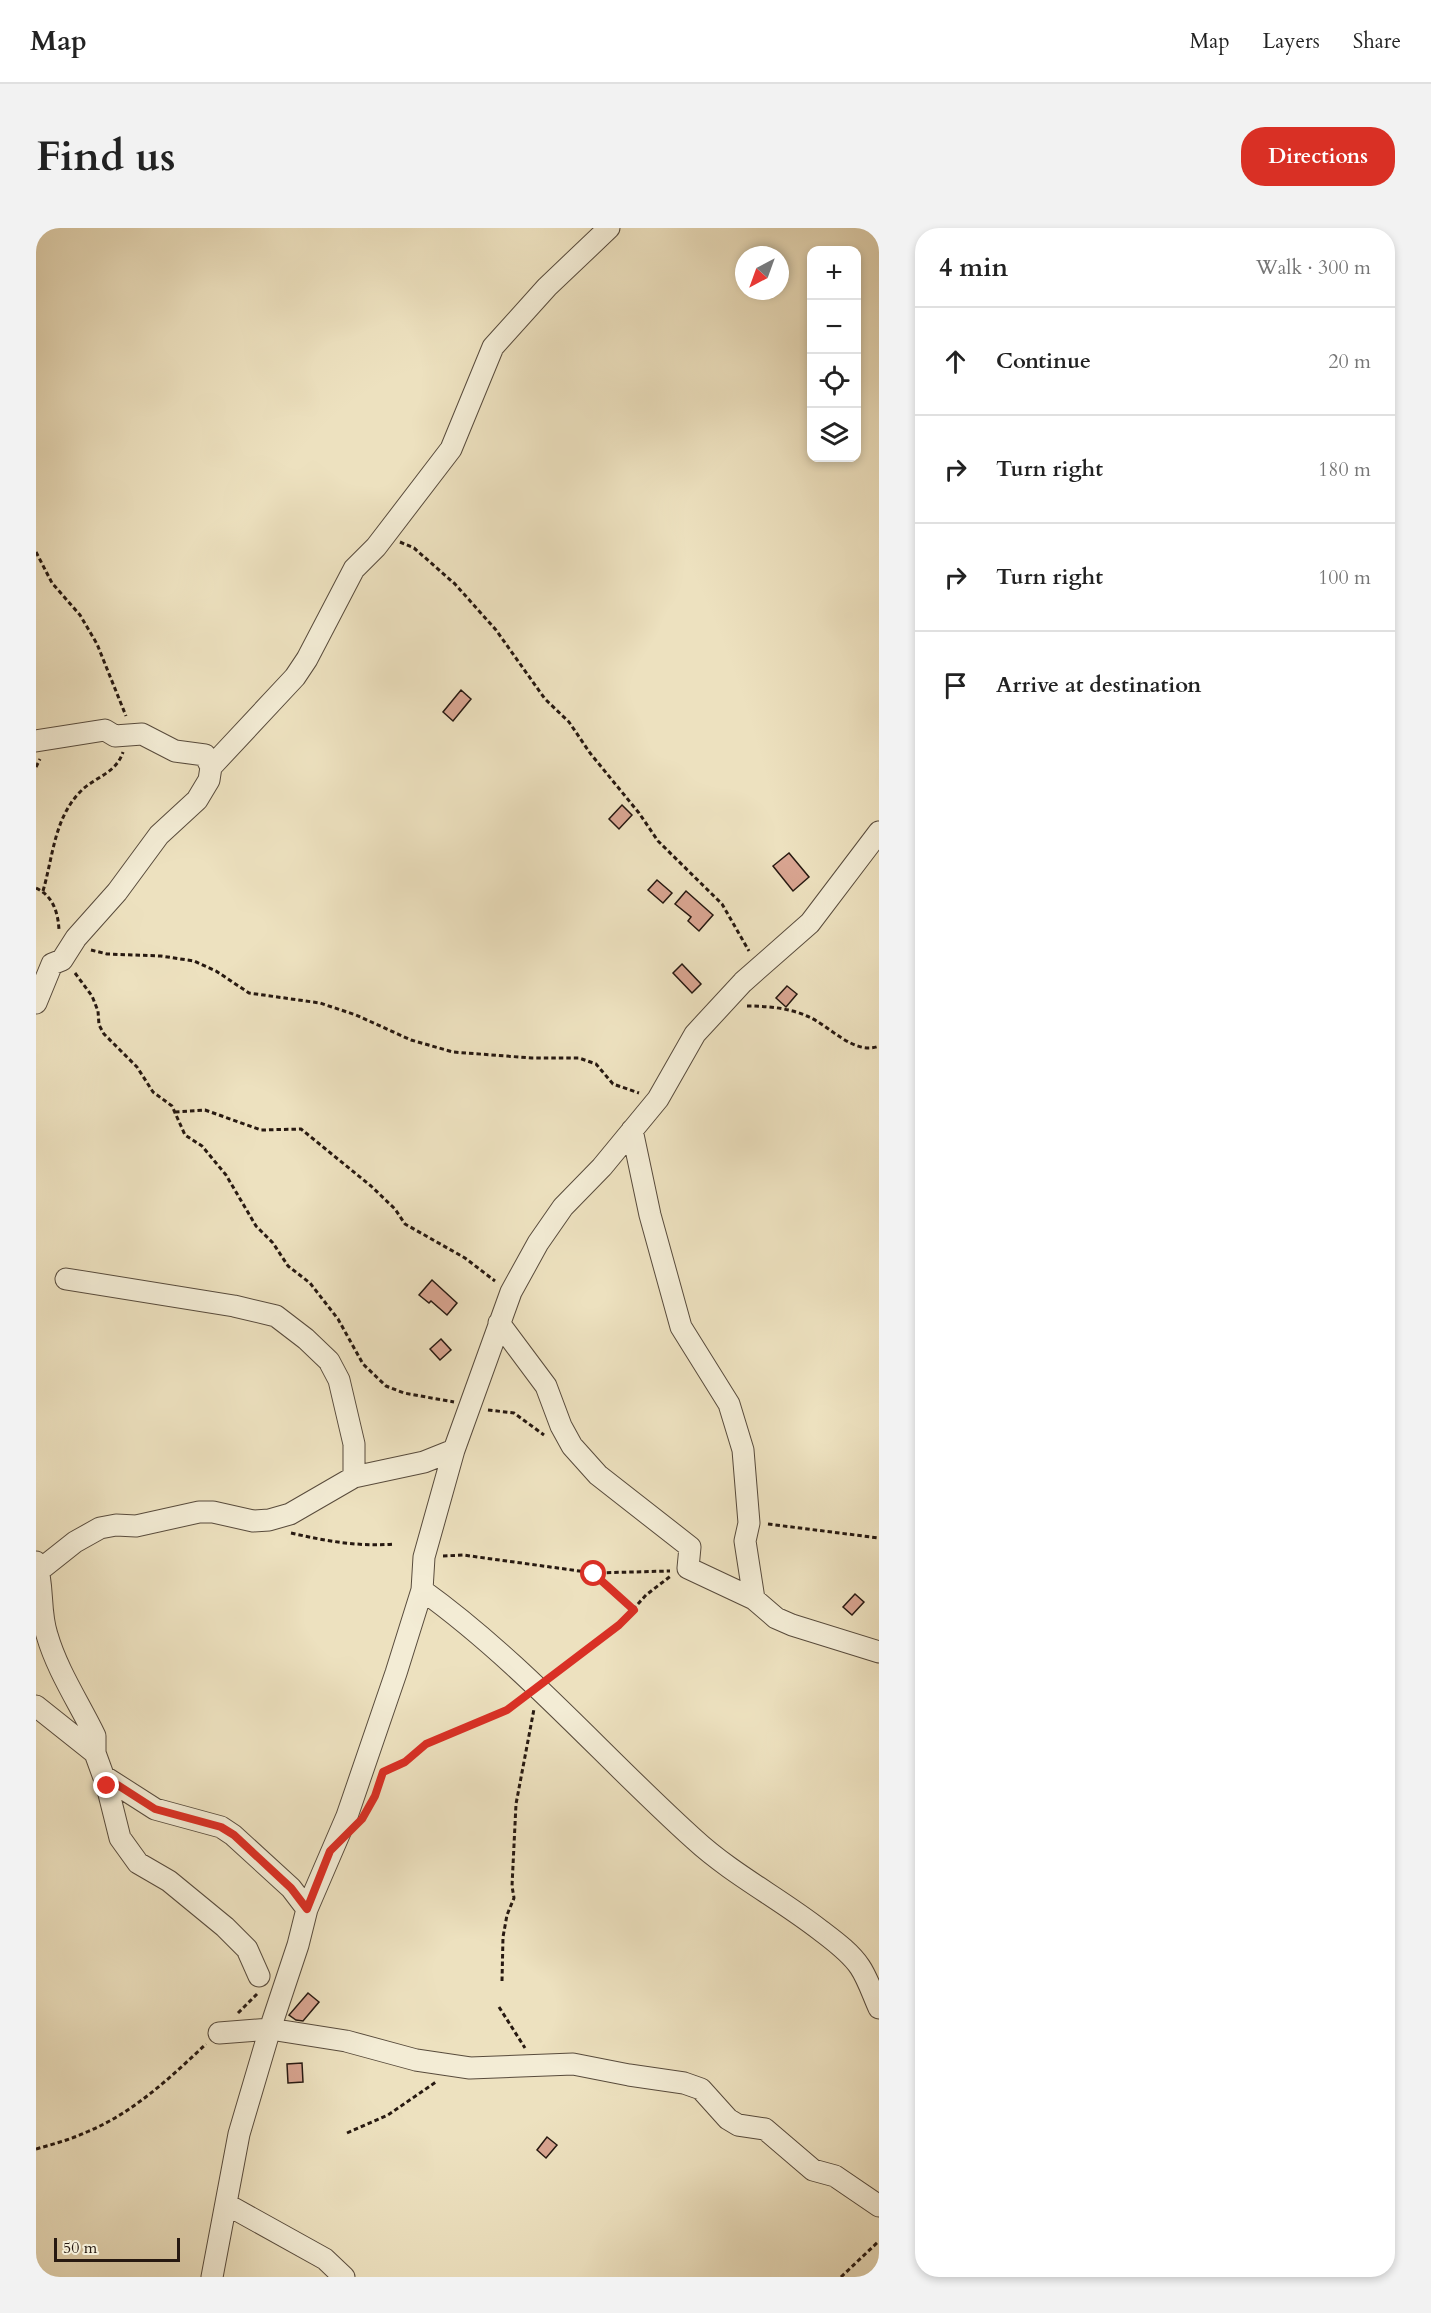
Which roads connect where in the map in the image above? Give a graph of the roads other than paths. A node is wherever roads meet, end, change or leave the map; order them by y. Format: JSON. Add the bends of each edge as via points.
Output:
{"nodes":[{"id":1,"x":609,"y":228,"type":"edge"},
{"id":2,"x":36,"y":741,"type":"edge"},
{"id":3,"x":211,"y":767,"type":"junction"},
{"id":4,"x":879,"y":832,"type":"edge"},
{"id":5,"x":36,"y":1003,"type":"edge"},
{"id":6,"x":632,"y":1130,"type":"junction"},
{"id":7,"x":66,"y":1279,"type":"dead end"},
{"id":8,"x":499,"y":1323,"type":"junction"},
{"id":9,"x":454,"y":1450,"type":"junction"},
{"id":10,"x":354,"y":1477,"type":"junction"},
{"id":11,"x":37,"y":1569,"type":"edge"},
{"id":12,"x":422,"y":1590,"type":"junction"},
{"id":13,"x":754,"y":1599,"type":"junction"},
{"id":14,"x":879,"y":1652,"type":"edge"},
{"id":15,"x":36,"y":1706,"type":"edge"},
{"id":16,"x":95,"y":1754,"type":"junction"},
{"id":17,"x":105,"y":1777,"type":"junction"},
{"id":18,"x":307,"y":1909,"type":"junction"},
{"id":19,"x":261,"y":1981,"type":"road end"},
{"id":20,"x":879,"y":2008,"type":"edge"},
{"id":21,"x":270,"y":2029,"type":"junction"},
{"id":22,"x":219,"y":2033,"type":"road end"},
{"id":23,"x":226,"y":2204,"type":"junction"},
{"id":24,"x":879,"y":2206,"type":"edge"},
{"id":25,"x":212,"y":2277,"type":"edge"},
{"id":26,"x":344,"y":2277,"type":"edge"}],
"edges":[{"from":1,"to":3,"type":"street","via":[[547,287],[494,347],[451,449],[376,547],[354,569],[295,677]]},
{"from":2,"to":3,"type":"street","via":[[105,730],[115,736],[142,734],[176,751],[205,755]]},
{"from":3,"to":5,"type":"street","via":[[209,780],[197,800],[159,835],[117,892],[76,938],[65,960],[52,964]]},
{"from":4,"to":6,"type":"street","via":[[810,923],[759,968],[695,1034],[658,1099]]},
{"from":6,"to":8,"type":"street","via":[[563,1207],[538,1243]]},
{"from":6,"to":13,"type":"street","via":[[652,1226],[681,1327],[729,1404],[743,1450],[749,1523],[745,1541]]},
{"from":7,"to":10,"type":"street","via":[[276,1316],[329,1361],[339,1380],[354,1444]]},
{"from":8,"to":9,"type":"street"},
{"from":8,"to":13,"type":"street","via":[[546,1386],[572,1446],[598,1474],[690,1547],[688,1568]]},
{"from":9,"to":10,"type":"street","via":[[414,1465]]},
{"from":9,"to":12,"type":"street","via":[[424,1557]]},
{"from":10,"to":11,"type":"street","via":[[290,1514],[269,1520],[199,1512],[136,1526],[100,1528]]},
{"from":11,"to":16,"type":"street","via":[[47,1637],[95,1736]]},
{"from":12,"to":18,"type":"street","via":[[347,1816]]},
{"from":12,"to":20,"type":"street","via":[[457,1616],[537,1689],[695,1840],[741,1877],[775,1896],[836,1942],[860,1966]]},
{"from":13,"to":14,"type":"street","via":[[776,1618],[792,1625]]},
{"from":15,"to":16,"type":"street"},
{"from":16,"to":17,"type":"street"},
{"from":17,"to":18,"type":"street","via":[[155,1809],[221,1827],[234,1835],[291,1888]]},
{"from":17,"to":19,"type":"street","via":[[120,1838],[138,1863],[169,1881],[225,1927],[247,1949]]},
{"from":18,"to":21,"type":"street"},
{"from":21,"to":22,"type":"street"},
{"from":21,"to":23,"type":"street","via":[[239,2134]]},
{"from":21,"to":24,"type":"street","via":[[471,2068],[573,2064],[693,2085],[728,2119],[738,2125],[765,2129],[813,2170],[835,2176]]},
{"from":23,"to":25,"type":"street"},
{"from":23,"to":26,"type":"street","via":[[325,2259]]}]}
